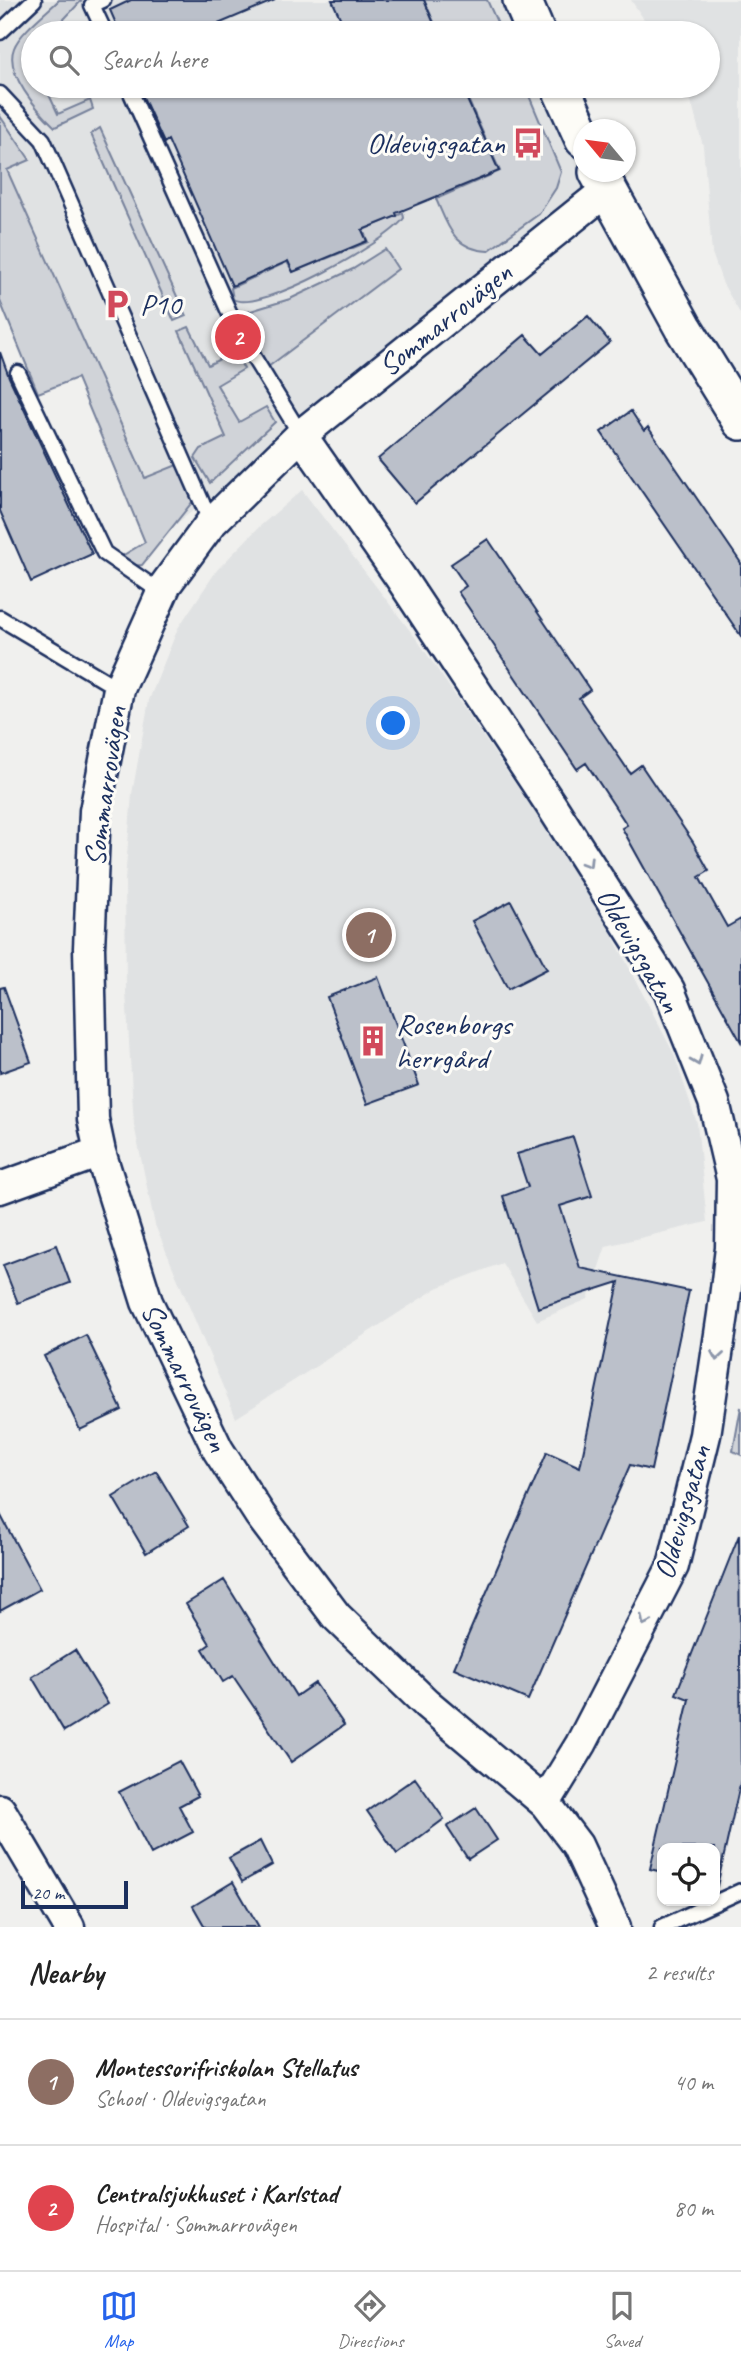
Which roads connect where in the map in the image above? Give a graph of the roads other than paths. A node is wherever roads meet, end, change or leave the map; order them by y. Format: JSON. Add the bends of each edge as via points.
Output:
{"nodes":[{"id":1,"x":34,"y":0,"type":"edge"},
{"id":2,"x":103,"y":0,"type":"edge"},
{"id":3,"x":522,"y":0,"type":"edge"},
{"id":4,"x":99,"y":21,"type":"edge"},
{"id":5,"x":531,"y":21,"type":"edge"},
{"id":6,"x":0,"y":32,"type":"edge"},
{"id":7,"x":0,"y":94,"type":"edge"},
{"id":8,"x":133,"y":98,"type":"edge"},
{"id":9,"x":565,"y":98,"type":"edge"},
{"id":10,"x":574,"y":119,"type":"edge"},
{"id":11,"x":601,"y":182,"type":"edge"},
{"id":12,"x":603,"y":182,"type":"edge"},
{"id":13,"x":18,"y":373,"type":"dead end"},
{"id":14,"x":741,"y":421,"type":"edge"},
{"id":15,"x":301,"y":435,"type":"junction"},
{"id":16,"x":211,"y":523,"type":"junction"},
{"id":17,"x":162,"y":593,"type":"junction"},
{"id":18,"x":2,"y":620,"type":"edge"},
{"id":19,"x":119,"y":689,"type":"junction"},
{"id":20,"x":100,"y":1152,"type":"junction"},
{"id":21,"x":0,"y":1188,"type":"edge"},
{"id":22,"x":545,"y":1803,"type":"junction"},
{"id":23,"x":0,"y":1811,"type":"edge"},
{"id":24,"x":741,"y":1891,"type":"edge"},
{"id":25,"x":69,"y":1927,"type":"edge"},
{"id":26,"x":615,"y":1927,"type":"edge"},
{"id":27,"x":663,"y":1927,"type":"edge"}],
"edges":[{"from":1,"to":6,"type":"lane"},
{"from":2,"to":4,"type":"lane","via":[[92,5]]},
{"from":3,"to":5,"type":"street"},
{"from":7,"to":16,"type":"lane","via":[[46,145]]},
{"from":8,"to":15,"type":"lane","via":[[238,332]]},
{"from":9,"to":10,"type":"street"},
{"from":11,"to":15,"type":"street","name":"Sommarrovägen"},
{"from":12,"to":14,"type":"street"},
{"from":13,"to":17,"type":"lane","via":[[104,553]]},
{"from":15,"to":16,"type":"street","name":"Sommarrovägen"},
{"from":15,"to":22,"type":"street","name":"Oldevigsgatan","one_way":true,"via":[[551,805],[669,990],[714,1102],[732,1179],[731,1248],[705,1435],[673,1566],[581,1744]]},
{"from":16,"to":17,"type":"street","name":"Sommarrovägen"},
{"from":17,"to":19,"type":"street","name":"Sommarrovägen"},
{"from":18,"to":19,"type":"lane","name":"Sommarrovägen"},
{"from":19,"to":20,"type":"street","name":"Sommarrovägen","via":[[95,811],[89,948],[93,1119]]},
{"from":20,"to":21,"type":"street"},
{"from":20,"to":22,"type":"street","name":"Sommarrovägen","via":[[147,1301],[218,1450],[260,1515],[336,1616],[426,1703]]},
{"from":22,"to":26,"type":"street","name":"Sommarrovägen","via":[[577,1845]]},
{"from":23,"to":25,"type":"street"},
{"from":24,"to":27,"type":"lane"}]}
